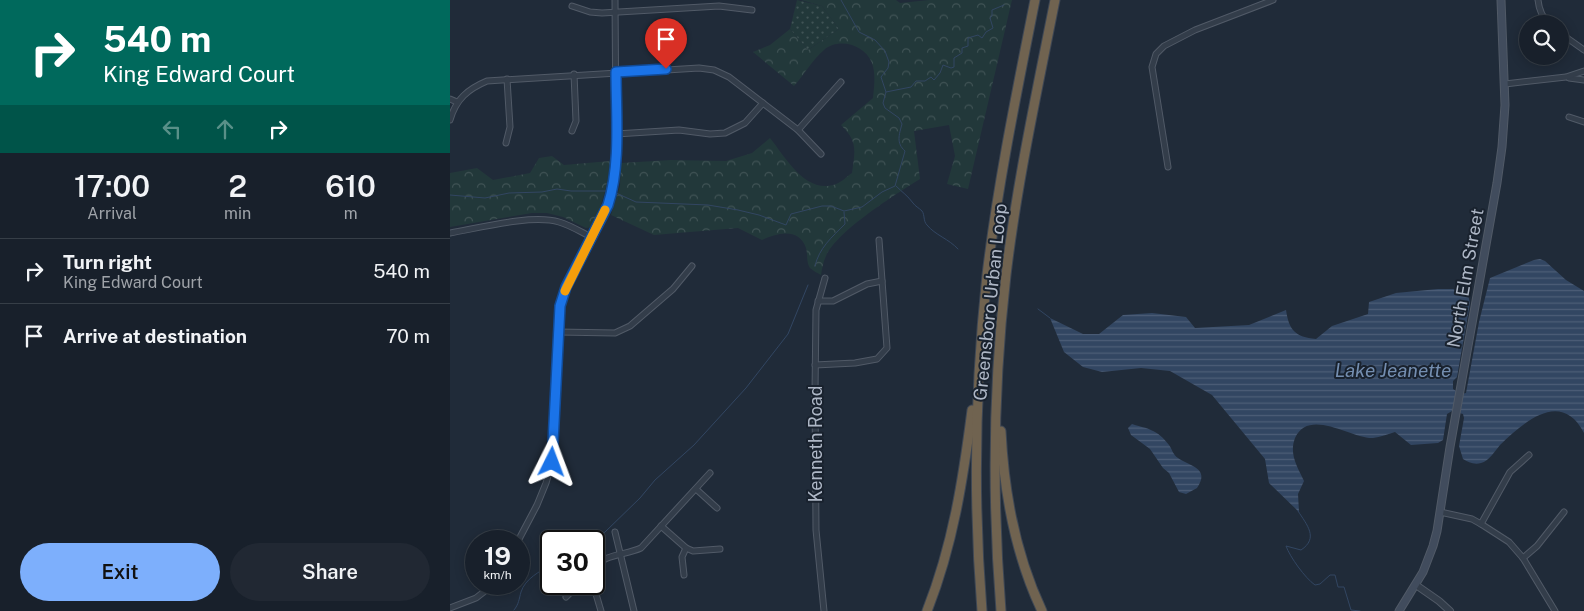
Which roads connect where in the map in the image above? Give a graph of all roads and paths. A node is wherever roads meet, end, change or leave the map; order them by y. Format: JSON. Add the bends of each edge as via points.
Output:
{"nodes":[{"id":1,"x":615,"y":0,"type":"edge"},
{"id":2,"x":718,"y":0,"type":"edge"},
{"id":3,"x":1036,"y":0,"type":"edge"},
{"id":4,"x":1054,"y":0,"type":"edge"},
{"id":5,"x":1273,"y":0,"type":"edge"},
{"id":6,"x":1502,"y":0,"type":"edge"},
{"id":7,"x":1538,"y":0,"type":"edge"},
{"id":8,"x":572,"y":6,"type":"dead end"},
{"id":9,"x":718,"y":6,"type":"junction"},
{"id":10,"x":752,"y":10,"type":"dead end"},
{"id":11,"x":615,"y":12,"type":"junction"},
{"id":12,"x":1542,"y":15,"type":"edge"},
{"id":13,"x":1569,"y":39,"type":"edge"},
{"id":14,"x":1584,"y":50,"type":"edge"},
{"id":15,"x":1584,"y":71,"type":"edge"},
{"id":16,"x":616,"y":72,"type":"junction"},
{"id":17,"x":574,"y":74,"type":"junction"},
{"id":18,"x":1566,"y":77,"type":"junction"},
{"id":19,"x":507,"y":79,"type":"junction"},
{"id":20,"x":1584,"y":80,"type":"edge"},
{"id":21,"x":842,"y":82,"type":"dead end"},
{"id":22,"x":1505,"y":84,"type":"junction"},
{"id":23,"x":450,"y":99,"type":"edge"},
{"id":24,"x":457,"y":102,"type":"junction"},
{"id":25,"x":763,"y":103,"type":"junction"},
{"id":26,"x":1569,"y":117,"type":"dead end"},
{"id":27,"x":450,"y":120,"type":"edge"},
{"id":28,"x":1584,"y":122,"type":"edge"},
{"id":29,"x":798,"y":130,"type":"junction"},
{"id":30,"x":572,"y":131,"type":"dead end"},
{"id":31,"x":616,"y":134,"type":"junction"},
{"id":32,"x":506,"y":142,"type":"dead end"},
{"id":33,"x":821,"y":154,"type":"dead end"},
{"id":34,"x":1168,"y":167,"type":"dead end"},
{"id":35,"x":450,"y":233,"type":"edge"},
{"id":36,"x":591,"y":237,"type":"junction"},
{"id":37,"x":878,"y":240,"type":"dead end"},
{"id":38,"x":692,"y":266,"type":"dead end"},
{"id":39,"x":825,"y":278,"type":"dead end"},
{"id":40,"x":882,"y":280,"type":"junction"},
{"id":41,"x":818,"y":301,"type":"junction"},
{"id":42,"x":558,"y":332,"type":"junction"},
{"id":43,"x":981,"y":343,"type":"junction"},
{"id":44,"x":815,"y":365,"type":"junction"},
{"id":45,"x":997,"y":379,"type":"junction"},
{"id":46,"x":1529,"y":455,"type":"dead end"},
{"id":47,"x":710,"y":473,"type":"dead end"},
{"id":48,"x":696,"y":489,"type":"junction"},
{"id":49,"x":716,"y":508,"type":"dead end"},
{"id":50,"x":1440,"y":512,"type":"junction"},
{"id":51,"x":1564,"y":512,"type":"dead end"},
{"id":52,"x":1481,"y":524,"type":"junction"},
{"id":53,"x":661,"y":526,"type":"junction"},
{"id":54,"x":524,"y":530,"type":"edge"},
{"id":55,"x":615,"y":532,"type":"dead end"},
{"id":56,"x":686,"y":548,"type":"junction"},
{"id":57,"x":720,"y":549,"type":"dead end"},
{"id":58,"x":620,"y":555,"type":"junction"},
{"id":59,"x":1523,"y":558,"type":"junction"},
{"id":60,"x":605,"y":560,"type":"edge"},
{"id":61,"x":684,"y":575,"type":"dead end"},
{"id":62,"x":1416,"y":586,"type":"junction"},
{"id":63,"x":480,"y":595,"type":"edge"},
{"id":64,"x":596,"y":595,"type":"edge"},
{"id":65,"x":450,"y":608,"type":"edge"},
{"id":66,"x":601,"y":611,"type":"edge"},
{"id":67,"x":634,"y":611,"type":"edge"},
{"id":68,"x":824,"y":611,"type":"edge"},
{"id":69,"x":927,"y":611,"type":"edge"},
{"id":70,"x":982,"y":611,"type":"edge"},
{"id":71,"x":1001,"y":611,"type":"edge"},
{"id":72,"x":1042,"y":611,"type":"edge"},
{"id":73,"x":1399,"y":611,"type":"edge"},
{"id":74,"x":1450,"y":611,"type":"edge"},
{"id":75,"x":1555,"y":611,"type":"edge"}],
"edges":[{"from":1,"to":11,"type":"street"},
{"from":2,"to":9,"type":"street"},
{"from":3,"to":43,"type":"highway","name":"Greensboro Urban Loop","via":[[996,207]]},
{"from":4,"to":45,"type":"highway","name":"Greensboro Urban Loop","via":[[1015,210]]},
{"from":5,"to":34,"type":"street","via":[[1195,30],[1164,46],[1156,54],[1152,67]]},
{"from":6,"to":22,"type":"main road","name":"North Elm Street"},
{"from":7,"to":12,"type":"street"},
{"from":8,"to":11,"type":"street","via":[[590,12]]},
{"from":9,"to":10,"type":"street"},
{"from":9,"to":11,"type":"street"},
{"from":11,"to":16,"type":"street"},
{"from":13,"to":14,"type":"street"},
{"from":15,"to":18,"type":"street"},
{"from":16,"to":17,"type":"street"},
{"from":16,"to":25,"type":"street","via":[[714,70],[729,76]]},
{"from":16,"to":31,"type":"street"},
{"from":17,"to":19,"type":"street"},
{"from":17,"to":30,"type":"street","via":[[576,121]]},
{"from":18,"to":20,"type":"street"},
{"from":18,"to":22,"type":"street"},
{"from":19,"to":24,"type":"street","via":[[487,81],[474,87]]},
{"from":19,"to":32,"type":"street","via":[[510,127]]},
{"from":21,"to":29,"type":"street"},
{"from":22,"to":50,"type":"main road","name":"North Elm Street","via":[[1497,183]]},
{"from":23,"to":24,"type":"street"},
{"from":24,"to":27,"type":"street"},
{"from":25,"to":29,"type":"street"},
{"from":25,"to":31,"type":"street","via":[[745,124],[726,133],[679,130]]},
{"from":26,"to":28,"type":"street"},
{"from":29,"to":33,"type":"street"},
{"from":31,"to":36,"type":"street","via":[[611,196]]},
{"from":35,"to":36,"type":"street","via":[[546,219],[568,225]]},
{"from":36,"to":42,"type":"street","via":[[562,297]]},
{"from":37,"to":40,"type":"street"},
{"from":38,"to":42,"type":"street","via":[[673,289],[622,331]]},
{"from":39,"to":41,"type":"street","name":"Kenneth Road"},
{"from":40,"to":41,"type":"street","via":[[833,301]]},
{"from":40,"to":44,"type":"street","via":[[887,348],[877,359]]},
{"from":41,"to":44,"type":"street","name":"Kenneth Road"},
{"from":42,"to":54,"type":"street","via":[[552,462],[546,483]]},
{"from":43,"to":69,"type":"highway","via":[[959,503],[945,560]]},
{"from":43,"to":70,"type":"highway","name":"Greensboro Urban Loop","via":[[976,481]]},
{"from":44,"to":68,"type":"street","name":"Kenneth Road","via":[[816,530]]},
{"from":45,"to":71,"type":"highway","name":"Greensboro Urban Loop","via":[[995,481]]},
{"from":45,"to":72,"type":"highway","via":[[1007,497],[1022,558]]},
{"from":46,"to":52,"type":"street","via":[[1510,472]]},
{"from":47,"to":48,"type":"street"},
{"from":48,"to":49,"type":"street"},
{"from":48,"to":53,"type":"street"},
{"from":50,"to":52,"type":"street","via":[[1464,516]]},
{"from":50,"to":62,"type":"main road","name":"North Elm Street","via":[[1433,546]]},
{"from":51,"to":59,"type":"street"},
{"from":52,"to":59,"type":"street","via":[[1509,542]]},
{"from":53,"to":56,"type":"street"},
{"from":53,"to":58,"type":"street","via":[[641,548]]},
{"from":55,"to":58,"type":"street"},
{"from":56,"to":57,"type":"street"},
{"from":56,"to":61,"type":"street","via":[[682,557]]},
{"from":58,"to":60,"type":"street"},
{"from":58,"to":67,"type":"street"},
{"from":59,"to":75,"type":"street"},
{"from":62,"to":73,"type":"main road","name":"North Elm Street"},
{"from":62,"to":74,"type":"street"},
{"from":63,"to":65,"type":"street"},
{"from":64,"to":66,"type":"street"}]}
